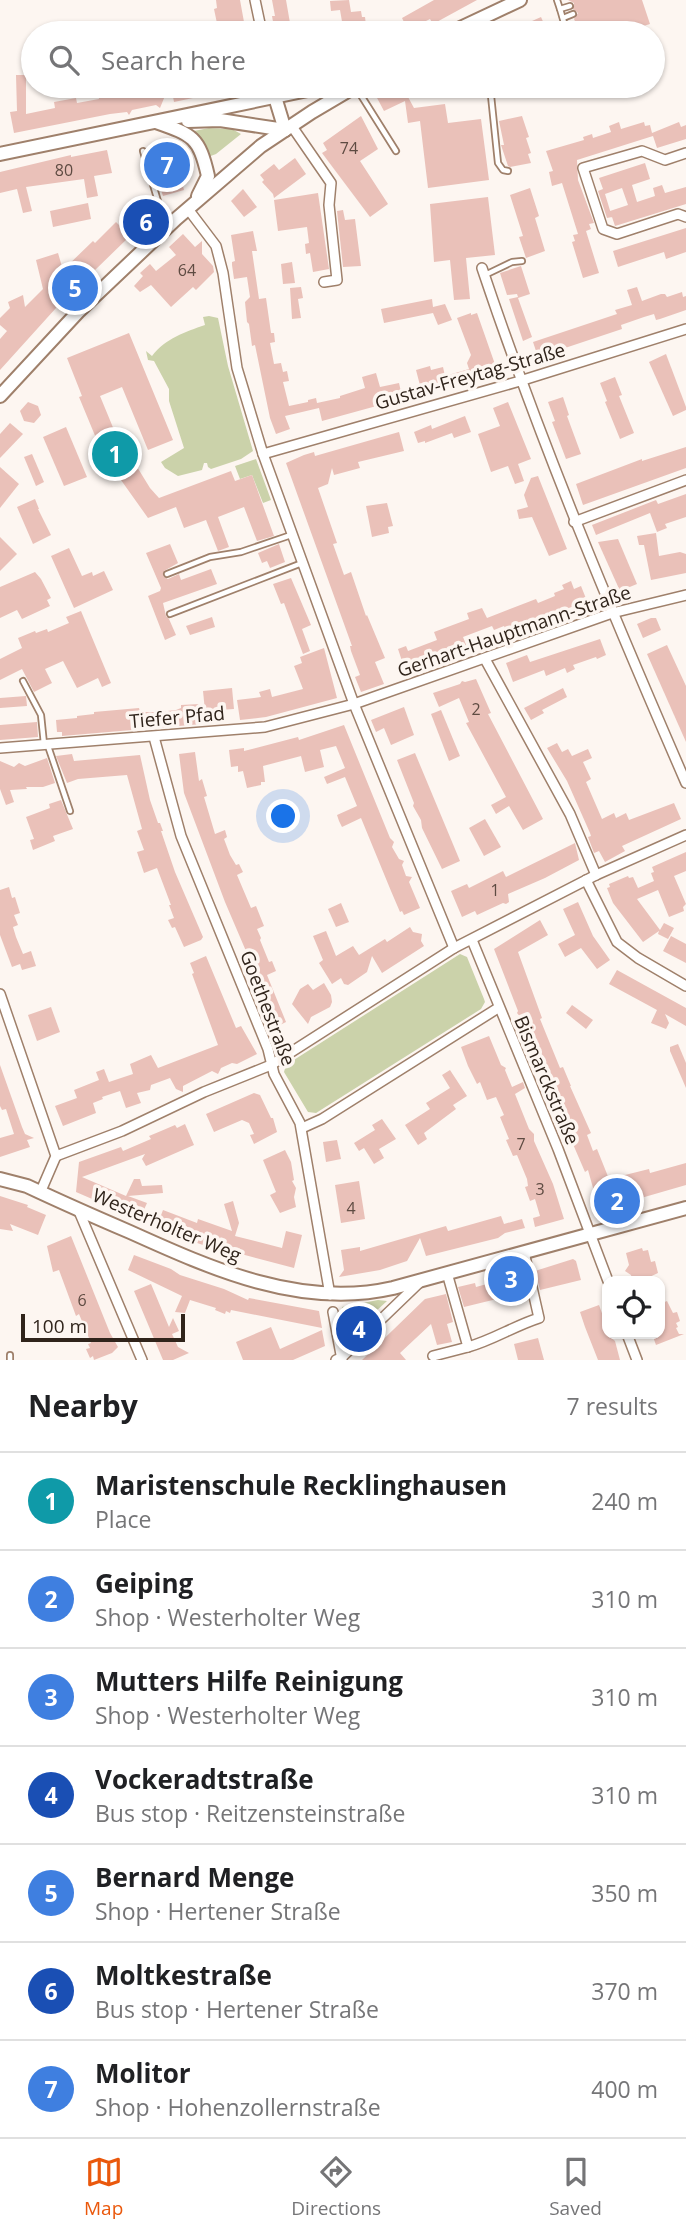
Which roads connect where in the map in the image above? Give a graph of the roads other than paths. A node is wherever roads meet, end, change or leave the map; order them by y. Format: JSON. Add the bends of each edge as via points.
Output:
{"nodes":[{"id":1,"x":256,"y":0,"type":"edge"},
{"id":2,"x":520,"y":0,"type":"edge"},
{"id":3,"x":557,"y":0,"type":"edge"},
{"id":4,"x":570,"y":6,"type":"dead end"},
{"id":5,"x":560,"y":9,"type":"junction"},
{"id":6,"x":573,"y":14,"type":"dead end"},
{"id":7,"x":563,"y":18,"type":"junction"},
{"id":8,"x":480,"y":19,"type":"joint"},
{"id":9,"x":260,"y":21,"type":"edge"},
{"id":10,"x":476,"y":21,"type":"edge"},
{"id":11,"x":564,"y":21,"type":"edge"},
{"id":12,"x":250,"y":98,"type":"edge"},
{"id":13,"x":276,"y":98,"type":"edge"},
{"id":14,"x":336,"y":98,"type":"edge"},
{"id":15,"x":363,"y":98,"type":"edge"},
{"id":16,"x":491,"y":98,"type":"edge"},
{"id":17,"x":156,"y":122,"type":"junction"},
{"id":18,"x":288,"y":128,"type":"junction"},
{"id":19,"x":143,"y":151,"type":"dead end"},
{"id":20,"x":396,"y":151,"type":"dead end"},
{"id":21,"x":686,"y":153,"type":"edge"},
{"id":22,"x":0,"y":155,"type":"edge"},
{"id":23,"x":508,"y":171,"type":"dead end"},
{"id":24,"x":188,"y":209,"type":"junction"},
{"id":25,"x":686,"y":218,"type":"edge"},
{"id":26,"x":170,"y":224,"type":"junction"},
{"id":27,"x":522,"y":261,"type":"dead end"},
{"id":28,"x":483,"y":272,"type":"joint"},
{"id":29,"x":324,"y":282,"type":"dead end"},
{"id":30,"x":686,"y":329,"type":"edge"},
{"id":31,"x":520,"y":380,"type":"junction"},
{"id":32,"x":0,"y":396,"type":"edge"},
{"id":33,"x":263,"y":454,"type":"junction"},
{"id":34,"x":686,"y":481,"type":"edge"},
{"id":35,"x":574,"y":522,"type":"junction"},
{"id":36,"x":292,"y":534,"type":"junction"},
{"id":37,"x":303,"y":563,"type":"junction"},
{"id":38,"x":167,"y":574,"type":"dead end"},
{"id":39,"x":686,"y":595,"type":"edge"},
{"id":40,"x":612,"y":613,"type":"junction"},
{"id":41,"x":170,"y":614,"type":"dead end"},
{"id":42,"x":485,"y":659,"type":"junction"},
{"id":43,"x":23,"y":681,"type":"dead end"},
{"id":44,"x":354,"y":704,"type":"junction"},
{"id":45,"x":154,"y":737,"type":"junction"},
{"id":46,"x":46,"y":745,"type":"junction"},
{"id":47,"x":0,"y":748,"type":"edge"},
{"id":48,"x":686,"y":783,"type":"edge"},
{"id":49,"x":70,"y":811,"type":"dead end"},
{"id":50,"x":686,"y":835,"type":"edge"},
{"id":51,"x":596,"y":875,"type":"junction"},
{"id":52,"x":586,"y":880,"type":"junction"},
{"id":53,"x":471,"y":940,"type":"junction"},
{"id":54,"x":454,"y":948,"type":"junction"},
{"id":55,"x":686,"y":986,"type":"edge"},
{"id":56,"x":0,"y":994,"type":"edge"},
{"id":57,"x":498,"y":1008,"type":"junction"},
{"id":58,"x":271,"y":1065,"type":"junction"},
{"id":59,"x":302,"y":1128,"type":"junction"},
{"id":60,"x":56,"y":1156,"type":"junction"},
{"id":61,"x":0,"y":1179,"type":"edge"},
{"id":62,"x":40,"y":1193,"type":"junction"},
{"id":63,"x":686,"y":1208,"type":"edge"},
{"id":64,"x":78,"y":1209,"type":"junction"},
{"id":65,"x":590,"y":1234,"type":"junction"},
{"id":66,"x":524,"y":1252,"type":"junction"},
{"id":67,"x":447,"y":1273,"type":"junction"},
{"id":68,"x":606,"y":1276,"type":"edge"},
{"id":69,"x":422,"y":1280,"type":"junction"},
{"id":70,"x":330,"y":1295,"type":"junction"},
{"id":71,"x":332,"y":1312,"type":"dead end"},
{"id":72,"x":629,"y":1339,"type":"edge"},
{"id":73,"x":468,"y":1347,"type":"junction"},
{"id":74,"x":433,"y":1356,"type":"dead end"},
{"id":75,"x":339,"y":1359,"type":"edge"},
{"id":76,"x":142,"y":1360,"type":"edge"},
{"id":77,"x":637,"y":1360,"type":"edge"}],
"edges":[{"from":1,"to":9,"type":"street"},
{"from":2,"to":8,"type":"main road"},
{"from":3,"to":5,"type":"lane"},
{"from":4,"to":5,"type":"lane"},
{"from":5,"to":7,"type":"lane"},
{"from":6,"to":7,"type":"lane"},
{"from":7,"to":11,"type":"lane"},
{"from":8,"to":10,"type":"main road"},
{"from":12,"to":17,"type":"main road"},
{"from":13,"to":18,"type":"main road"},
{"from":14,"to":18,"type":"main road"},
{"from":15,"to":20,"type":"lane"},
{"from":16,"to":23,"type":"lane","via":[[498,163]]},
{"from":17,"to":18,"type":"main road","via":[[220,120]]},
{"from":17,"to":22,"type":"main road"},
{"from":17,"to":24,"type":"main road","via":[[189,134],[199,146],[208,176]]},
{"from":18,"to":24,"type":"main road"},
{"from":18,"to":29,"type":"street","via":[[331,183],[337,280]]},
{"from":19,"to":26,"type":"lane","via":[[160,208]]},
{"from":21,"to":25,"type":"street","via":[[665,160],[642,151],[583,168],[603,229],[617,234],[678,214]]},
{"from":24,"to":26,"type":"main road"},
{"from":24,"to":33,"type":"street","via":[[216,246],[237,368]]},
{"from":26,"to":32,"type":"main road","via":[[78,312]]},
{"from":27,"to":28,"type":"lane"},
{"from":28,"to":31,"type":"street"},
{"from":30,"to":31,"type":"street","name":"Gustav-Freytag-Straße"},
{"from":31,"to":33,"type":"street","name":"Gustav-Freytag-Straße"},
{"from":31,"to":35,"type":"street"},
{"from":33,"to":36,"type":"street"},
{"from":34,"to":35,"type":"street"},
{"from":35,"to":40,"type":"street"},
{"from":36,"to":37,"type":"street"},
{"from":36,"to":38,"type":"lane"},
{"from":37,"to":41,"type":"lane"},
{"from":37,"to":44,"type":"street"},
{"from":39,"to":40,"type":"street","name":"Gerhart-Hauptmann-Straße"},
{"from":40,"to":42,"type":"street","name":"Gerhart-Hauptmann-Straße"},
{"from":40,"to":48,"type":"street"},
{"from":42,"to":44,"type":"street","name":"Gerhart-Hauptmann-Straße"},
{"from":42,"to":51,"type":"street","via":[[570,814]]},
{"from":43,"to":46,"type":"lane","via":[[41,715]]},
{"from":44,"to":45,"type":"street","name":"Tiefer Pfad","via":[[265,727]]},
{"from":44,"to":54,"type":"street"},
{"from":45,"to":46,"type":"street","name":"Tiefer Pfad"},
{"from":45,"to":58,"type":"street","name":"Goethestraße","via":[[181,836]]},
{"from":46,"to":47,"type":"street","name":"Tiefer Pfad"},
{"from":46,"to":49,"type":"lane"},
{"from":50,"to":51,"type":"street"},
{"from":51,"to":52,"type":"street"},
{"from":52,"to":53,"type":"street"},
{"from":52,"to":55,"type":"street","via":[[617,942]]},
{"from":53,"to":54,"type":"street"},
{"from":53,"to":57,"type":"street","name":"Bismarckstraße"},
{"from":54,"to":58,"type":"street"},
{"from":56,"to":60,"type":"street"},
{"from":57,"to":59,"type":"street"},
{"from":57,"to":65,"type":"street","name":"Bismarckstraße"},
{"from":58,"to":59,"type":"street","name":"Goethestraße"},
{"from":58,"to":60,"type":"street"},
{"from":59,"to":70,"type":"street","name":"Goethestraße"},
{"from":60,"to":62,"type":"street"},
{"from":61,"to":62,"type":"main road","name":"Westerholter Weg"},
{"from":62,"to":64,"type":"main road","name":"Westerholter Weg"},
{"from":63,"to":65,"type":"main road","name":"Westerholter Weg"},
{"from":64,"to":70,"type":"main road","name":"Westerholter Weg","via":[[213,1268],[274,1286]]},
{"from":64,"to":76,"type":"street"},
{"from":65,"to":66,"type":"main road","name":"Westerholter Weg"},
{"from":65,"to":68,"type":"street","name":"Bismarckstraße"},
{"from":66,"to":67,"type":"main road","name":"Westerholter Weg"},
{"from":66,"to":73,"type":"street","via":[[539,1318]]},
{"from":67,"to":69,"type":"main road","name":"Westerholter Weg"},
{"from":67,"to":73,"type":"street"},
{"from":69,"to":70,"type":"main road","name":"Westerholter Weg","via":[[371,1293]]},
{"from":69,"to":75,"type":"street"},
{"from":71,"to":75,"type":"street"},
{"from":72,"to":77,"type":"street"},
{"from":73,"to":74,"type":"street"}]}
